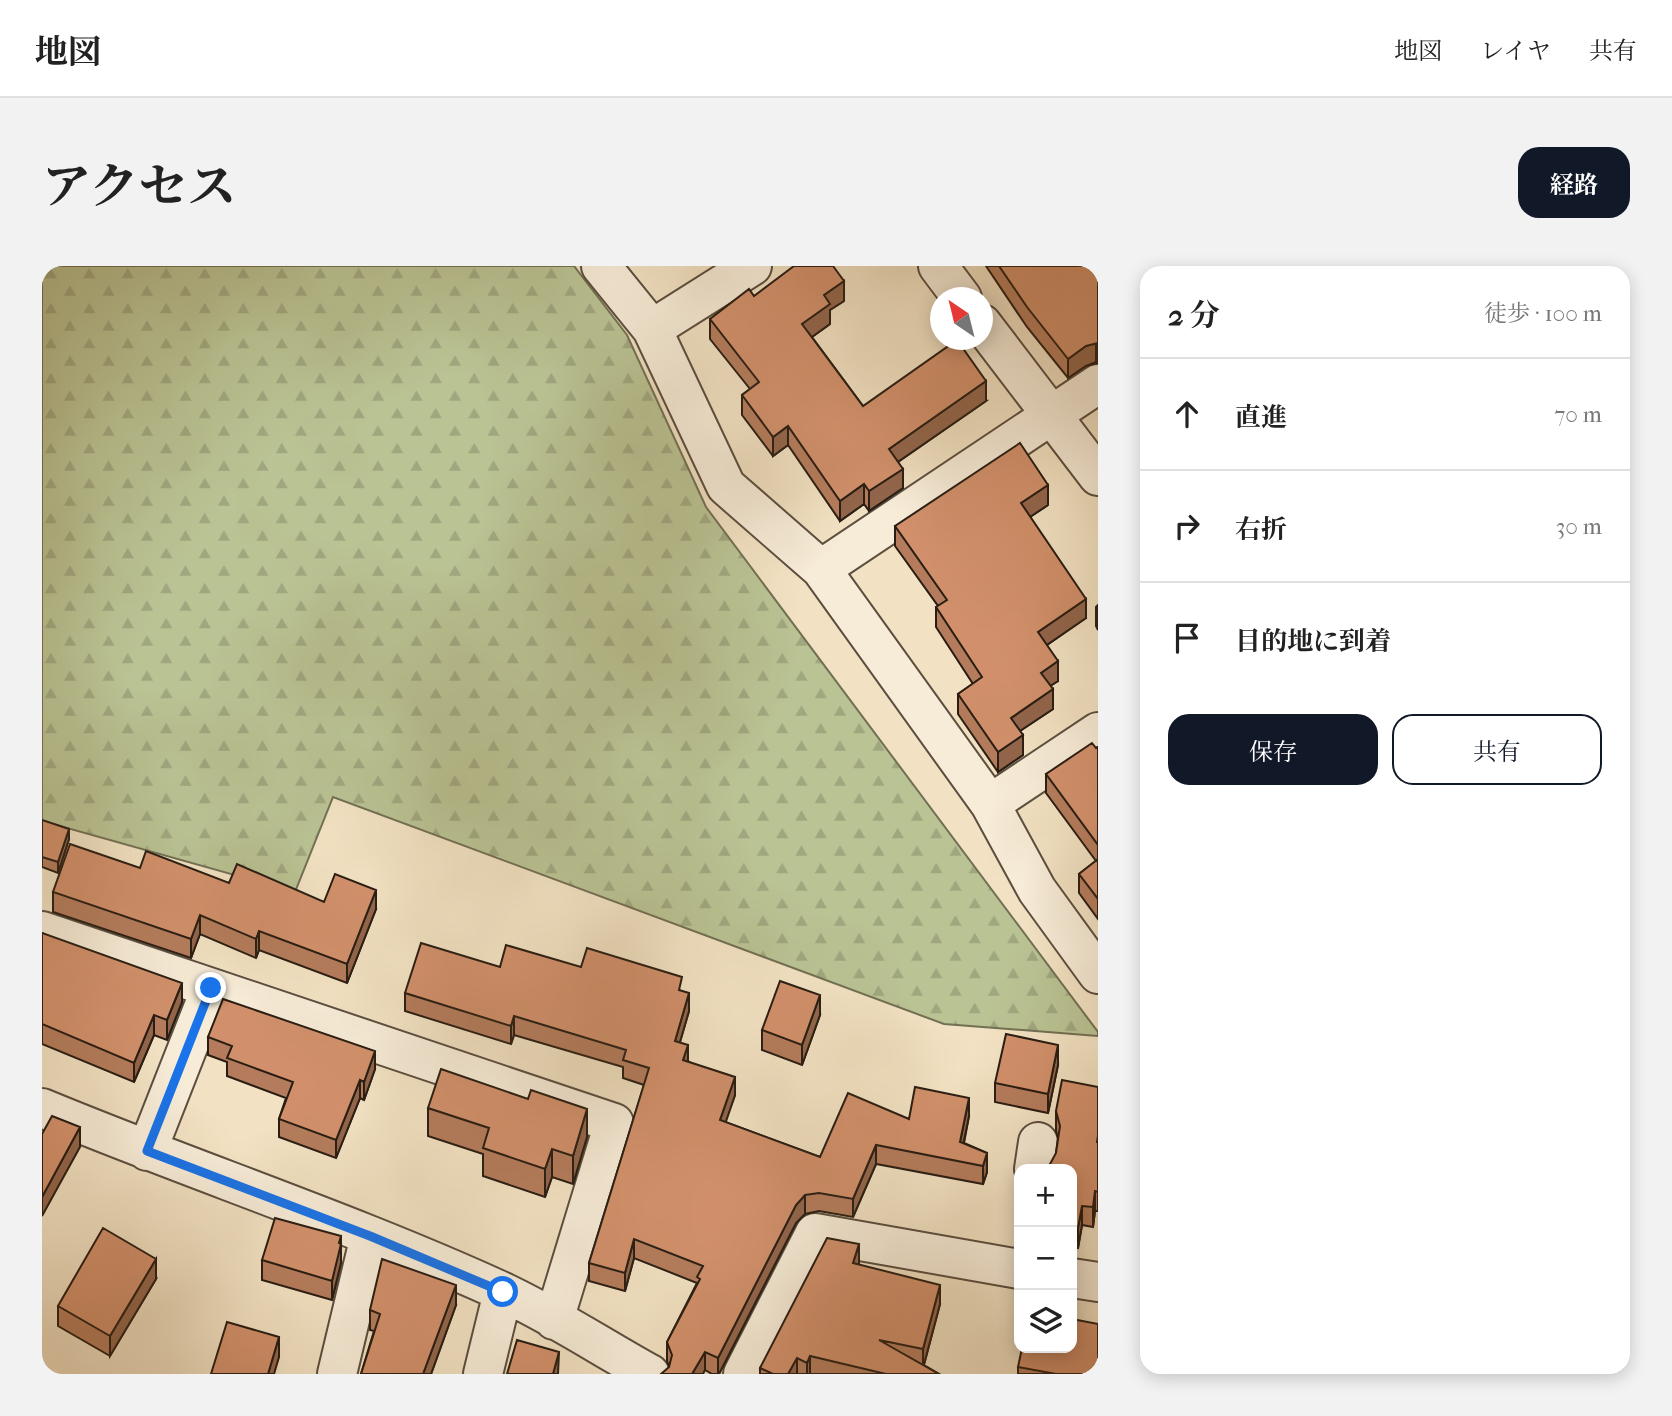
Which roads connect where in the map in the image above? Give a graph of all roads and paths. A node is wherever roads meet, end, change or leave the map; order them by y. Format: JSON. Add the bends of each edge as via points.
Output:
{"nodes":[{"id":1,"x":601,"y":266,"type":"edge"},
{"id":2,"x":752,"y":266,"type":"edge"},
{"id":3,"x":938,"y":266,"type":"edge"},
{"id":4,"x":954,"y":287,"type":"edge"},
{"id":5,"x":652,"y":329,"type":"junction"},
{"id":6,"x":993,"y":339,"type":"edge"},
{"id":7,"x":1098,"y":384,"type":"edge"},
{"id":8,"x":1051,"y":415,"type":"junction"},
{"id":9,"x":1098,"y":476,"type":"edge"},
{"id":10,"x":821,"y":569,"type":"junction"},
{"id":11,"x":1098,"y":732,"type":"edge"},
{"id":12,"x":990,"y":804,"type":"junction"},
{"id":13,"x":42,"y":931,"type":"edge"},
{"id":14,"x":1098,"y":974,"type":"edge"},
{"id":15,"x":211,"y":988,"type":"junction"},
{"id":16,"x":42,"y":1108,"type":"edge"},
{"id":17,"x":147,"y":1151,"type":"junction"},
{"id":18,"x":370,"y":1236,"type":"junction"},
{"id":19,"x":1014,"y":1268,"type":"edge"},
{"id":20,"x":1077,"y":1279,"type":"edge"},
{"id":21,"x":1098,"y":1282,"type":"edge"},
{"id":22,"x":503,"y":1292,"type":"junction"},
{"id":23,"x":555,"y":1320,"type":"junction"},
{"id":24,"x":337,"y":1374,"type":"edge"},
{"id":25,"x":483,"y":1374,"type":"edge"},
{"id":26,"x":650,"y":1374,"type":"edge"},
{"id":27,"x":743,"y":1374,"type":"edge"}],
"edges":[{"from":1,"to":5,"type":"street"},
{"from":2,"to":5,"type":"street"},
{"from":3,"to":4,"type":"street"},
{"from":5,"to":10,"type":"street","via":[[726,486]]},
{"from":6,"to":8,"type":"street"},
{"from":7,"to":8,"type":"street"},
{"from":8,"to":9,"type":"street"},
{"from":8,"to":10,"type":"street"},
{"from":10,"to":12,"type":"street"},
{"from":11,"to":12,"type":"street"},
{"from":12,"to":14,"type":"street","via":[[1037,890]]},
{"from":13,"to":15,"type":"street"},
{"from":15,"to":17,"type":"street"},
{"from":15,"to":23,"type":"street","via":[[614,1123]]},
{"from":16,"to":17,"type":"street"},
{"from":17,"to":18,"type":"street"},
{"from":18,"to":22,"type":"street"},
{"from":18,"to":24,"type":"street"},
{"from":19,"to":27,"type":"street","via":[[815,1233]]},
{"from":20,"to":21,"type":"street"},
{"from":22,"to":23,"type":"street"},
{"from":22,"to":25,"type":"street"},
{"from":23,"to":26,"type":"street"}]}
